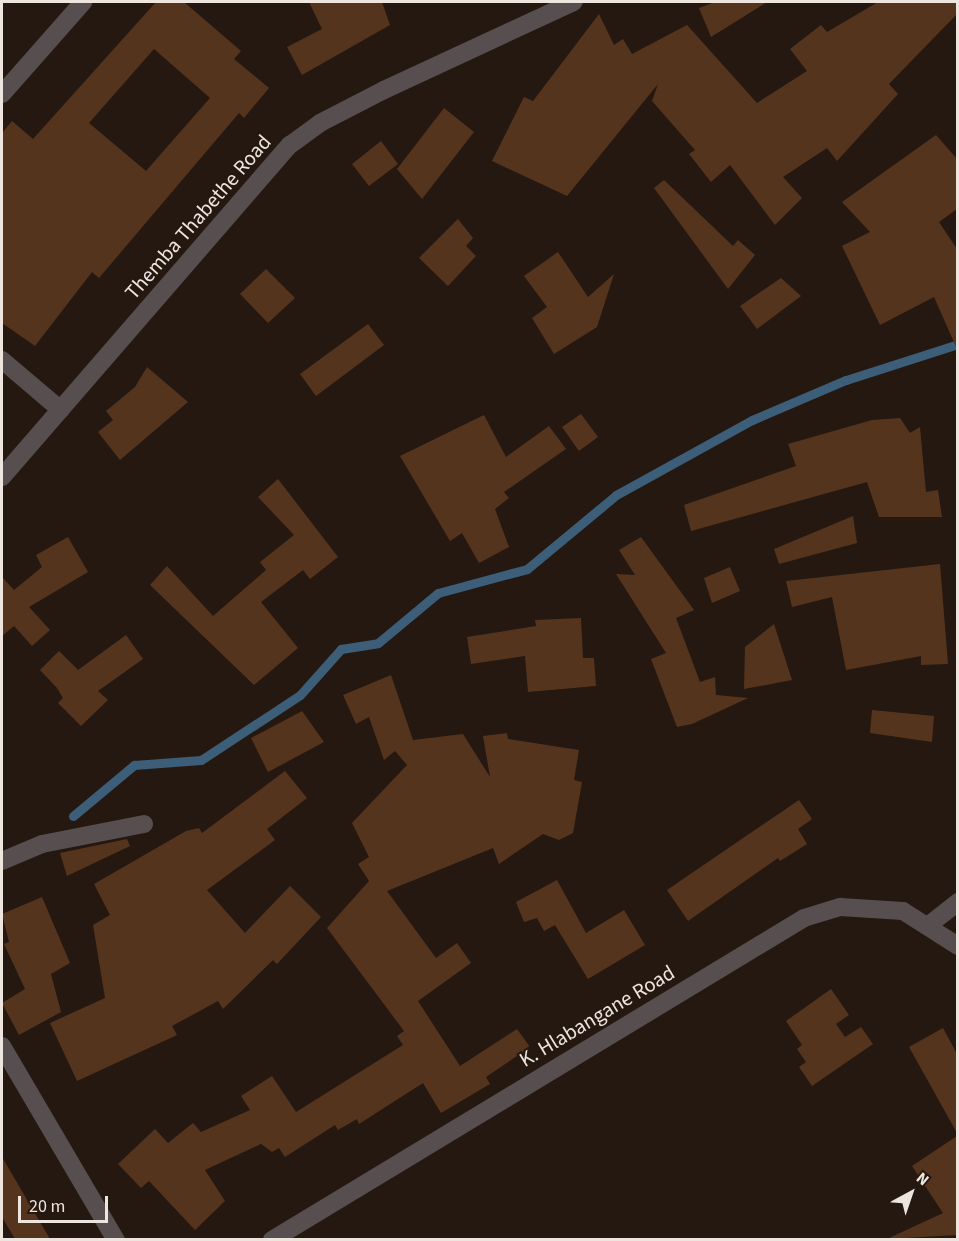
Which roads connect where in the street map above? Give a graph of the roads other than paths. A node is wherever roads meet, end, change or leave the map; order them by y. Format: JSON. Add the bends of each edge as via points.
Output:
{"nodes":[{"id":1,"x":83,"y":2,"type":"edge"},
{"id":2,"x":574,"y":2,"type":"edge"},
{"id":3,"x":2,"y":94,"type":"edge"},
{"id":4,"x":2,"y":360,"type":"edge"},
{"id":5,"x":61,"y":410,"type":"junction"},
{"id":6,"x":2,"y":477,"type":"edge"},
{"id":7,"x":144,"y":824,"type":"dead end"},
{"id":8,"x":2,"y":861,"type":"edge"},
{"id":9,"x":957,"y":902,"type":"edge"},
{"id":10,"x":930,"y":924,"type":"junction"},
{"id":11,"x":957,"y":946,"type":"edge"},
{"id":12,"x":2,"y":1046,"type":"edge"},
{"id":13,"x":116,"y":1239,"type":"edge"},
{"id":14,"x":272,"y":1239,"type":"edge"}],
"edges":[{"from":1,"to":3,"type":"street"},
{"from":2,"to":5,"type":"street","name":"Themba Thabethe Road","via":[[308,131],[270,166]]},
{"from":4,"to":5,"type":"street"},
{"from":5,"to":6,"type":"street","name":"Themba Thabethe Road"},
{"from":7,"to":8,"type":"street","via":[[42,843]]},
{"from":9,"to":10,"type":"street"},
{"from":10,"to":11,"type":"street","name":"K. Hlabangane Road"},
{"from":10,"to":14,"type":"street","name":"K. Hlabangane Road","via":[[903,911],[860,906],[804,918]]},
{"from":12,"to":13,"type":"street"}]}
